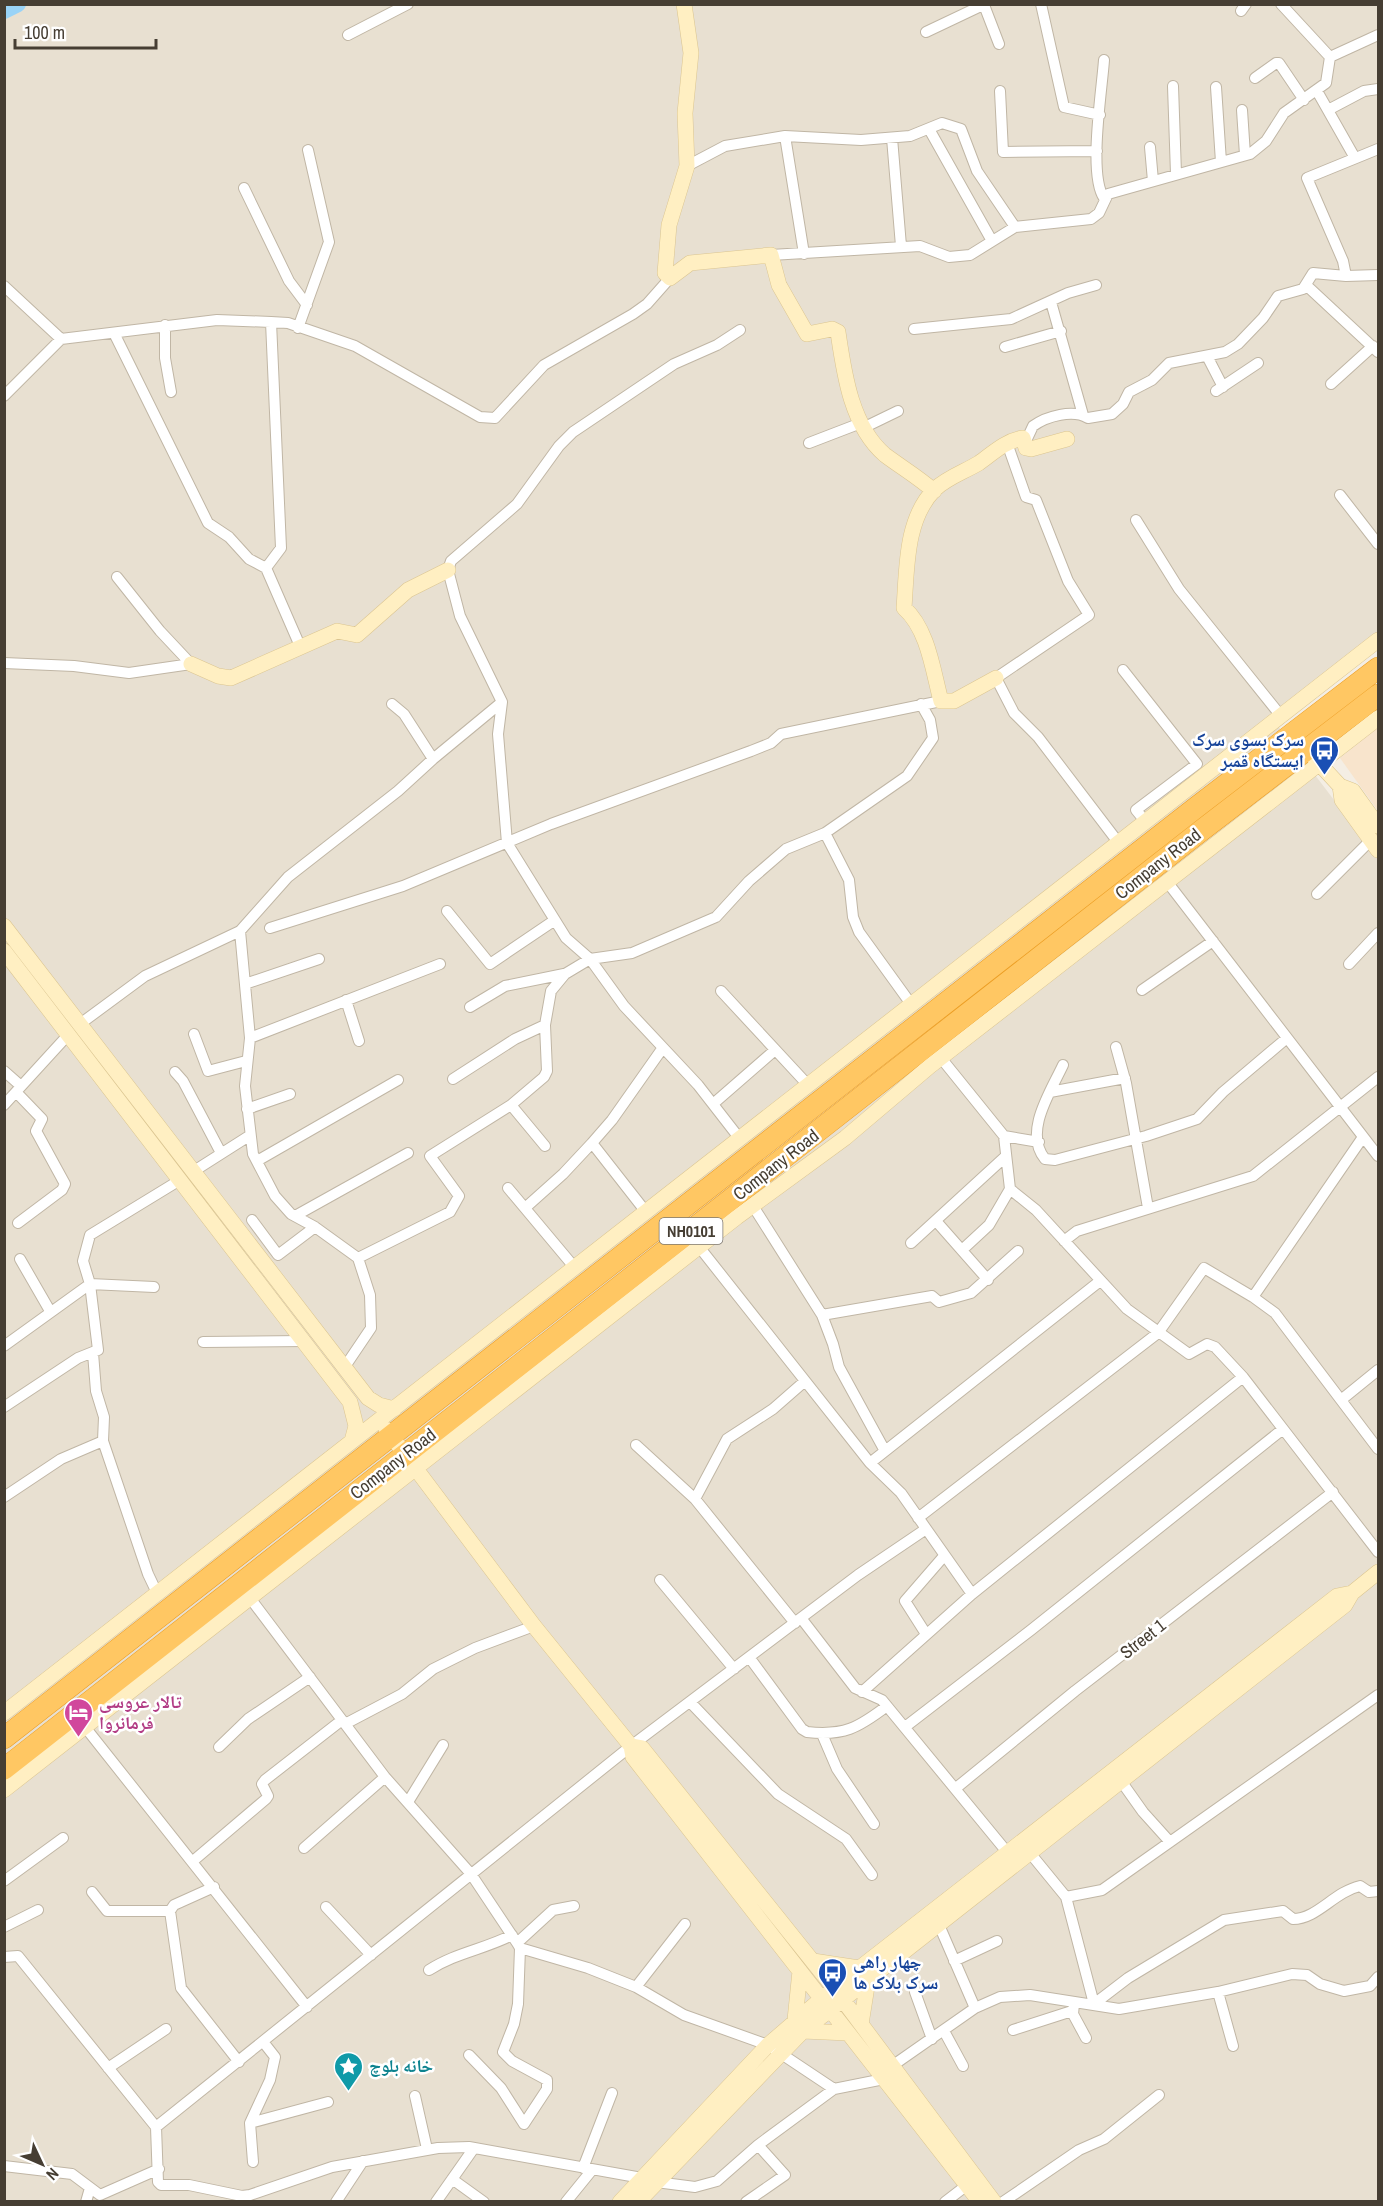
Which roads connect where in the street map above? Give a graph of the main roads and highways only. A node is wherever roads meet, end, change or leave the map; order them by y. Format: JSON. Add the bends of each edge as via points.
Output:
{"nodes":[{"id":1,"x":1378,"y":668,"type":"edge"},
{"id":2,"x":1378,"y":695,"type":"edge"},
{"id":3,"x":1307,"y":750,"type":"junction"},
{"id":4,"x":4,"y":1738,"type":"edge"},
{"id":5,"x":4,"y":1769,"type":"edge"}],
"edges":[{"from":1,"to":3,"type":"highway","name":"Company Road","number":"NH0101"},
{"from":2,"to":3,"type":"highway","name":"Company Road","number":"NH0101"},
{"from":3,"to":4,"type":"highway","name":"Company Road","number":"NH0101","via":[[1198,806],[212,1564]]},
{"from":3,"to":5,"type":"highway","name":"Company Road","number":"NH0101","via":[[411,1463]]}]}
